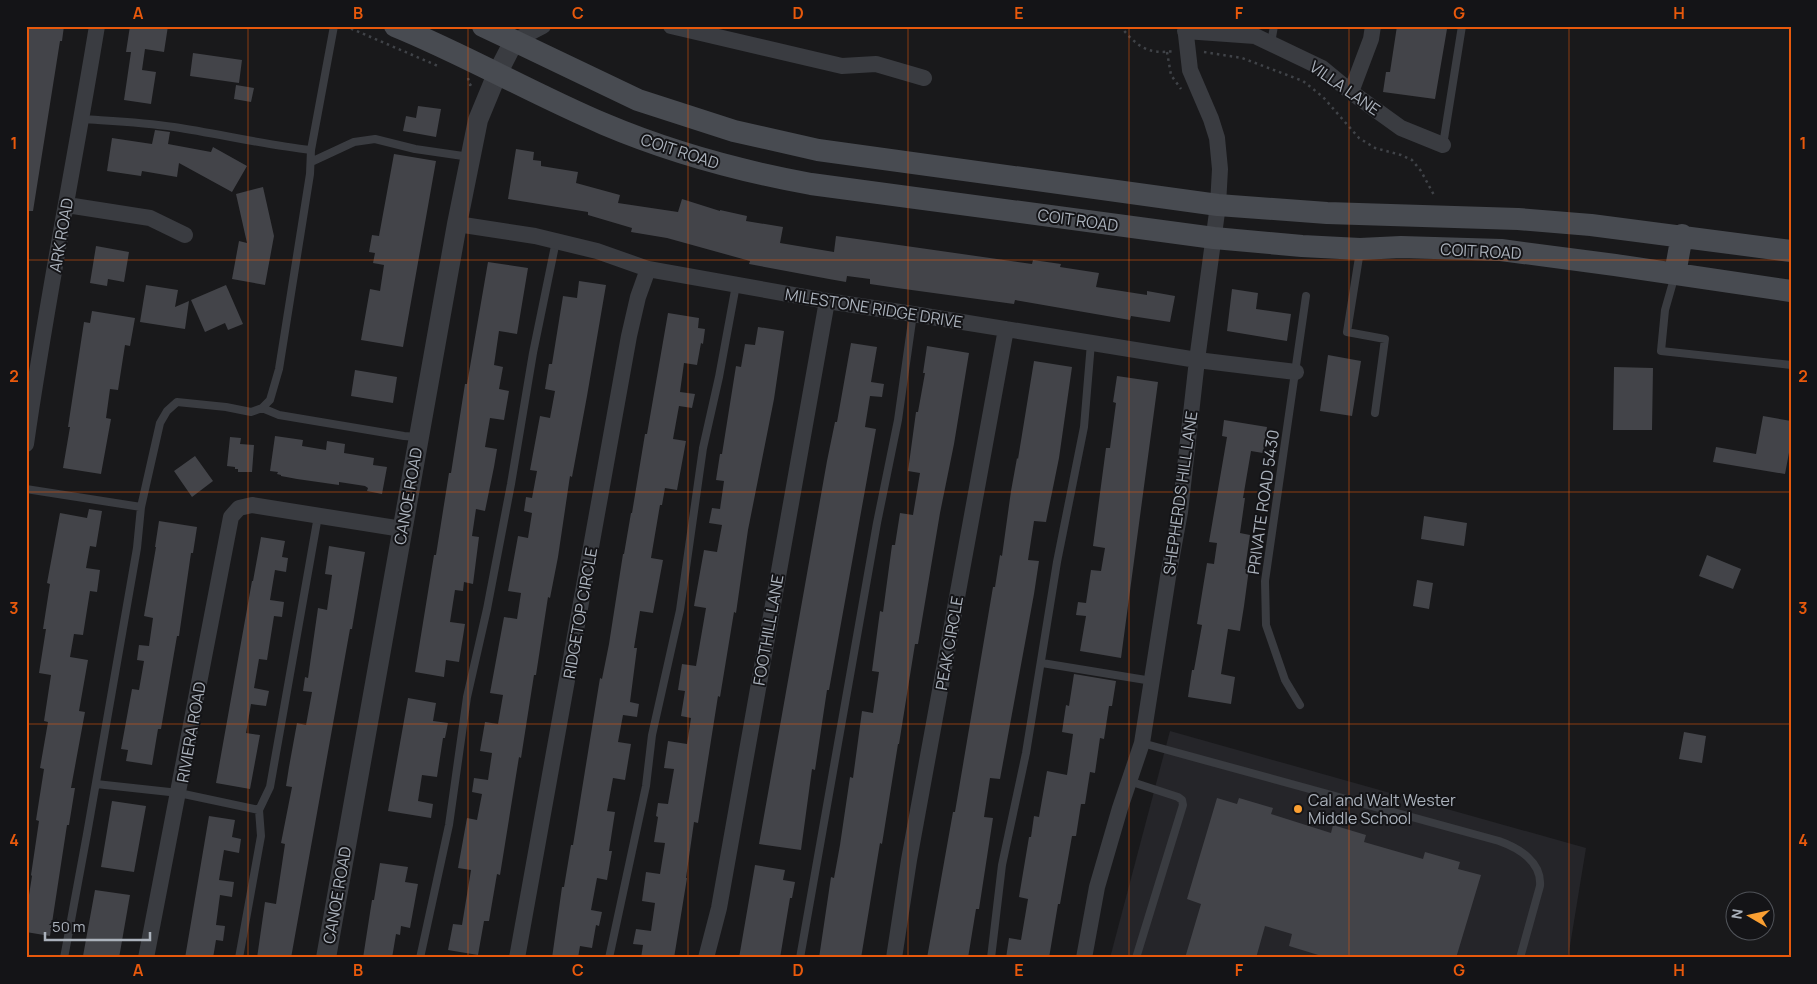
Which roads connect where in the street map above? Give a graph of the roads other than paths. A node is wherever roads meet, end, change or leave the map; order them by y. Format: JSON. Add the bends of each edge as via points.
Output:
{"nodes":[{"id":1,"x":98,"y":26,"type":"edge"},
{"id":2,"x":334,"y":26,"type":"edge"},
{"id":3,"x":395,"y":26,"type":"edge"},
{"id":4,"x":483,"y":26,"type":"edge"},
{"id":5,"x":543,"y":26,"type":"edge"},
{"id":6,"x":671,"y":26,"type":"edge"},
{"id":7,"x":1274,"y":26,"type":"edge"},
{"id":8,"x":1373,"y":26,"type":"edge"},
{"id":9,"x":1462,"y":26,"type":"edge"},
{"id":10,"x":1185,"y":29,"type":"edge"},
{"id":11,"x":515,"y":34,"type":"edge"},
{"id":12,"x":1271,"y":43,"type":"junction"},
{"id":13,"x":497,"y":74,"type":"junction"},
{"id":14,"x":924,"y":78,"type":"dead end"},
{"id":15,"x":1351,"y":92,"type":"junction"},
{"id":16,"x":82,"y":119,"type":"junction"},
{"id":17,"x":1443,"y":145,"type":"joint"},
{"id":18,"x":311,"y":150,"type":"junction"},
{"id":19,"x":470,"y":157,"type":"junction"},
{"id":20,"x":310,"y":162,"type":"junction"},
{"id":21,"x":67,"y":205,"type":"junction"},
{"id":22,"x":1218,"y":205,"type":"junction"},
{"id":23,"x":457,"y":224,"type":"junction"},
{"id":24,"x":185,"y":235,"type":"dead end"},
{"id":25,"x":1682,"y":236,"type":"junction"},
{"id":26,"x":1214,"y":238,"type":"junction"},
{"id":27,"x":556,"y":241,"type":"junction"},
{"id":28,"x":1360,"y":249,"type":"junction"},
{"id":29,"x":1791,"y":252,"type":"edge"},
{"id":30,"x":648,"y":269,"type":"junction"},
{"id":31,"x":1675,"y":274,"type":"junction"},
{"id":32,"x":736,"y":284,"type":"junction"},
{"id":33,"x":1791,"y":291,"type":"edge"},
{"id":34,"x":1306,"y":296,"type":"dead end"},
{"id":35,"x":827,"y":302,"type":"junction"},
{"id":36,"x":912,"y":314,"type":"junction"},
{"id":37,"x":1006,"y":329,"type":"junction"},
{"id":38,"x":1091,"y":343,"type":"junction"},
{"id":39,"x":1197,"y":360,"type":"junction"},
{"id":40,"x":1791,"y":366,"type":"edge"},
{"id":41,"x":1296,"y":372,"type":"junction"},
{"id":42,"x":262,"y":408,"type":"junction"},
{"id":43,"x":1376,"y":414,"type":"dead end"},
{"id":44,"x":419,"y":437,"type":"junction"},
{"id":45,"x":26,"y":444,"type":"edge"},
{"id":46,"x":26,"y":489,"type":"edge"},
{"id":47,"x":141,"y":507,"type":"junction"},
{"id":48,"x":318,"y":516,"type":"junction"},
{"id":49,"x":402,"y":529,"type":"junction"},
{"id":50,"x":1042,"y":663,"type":"junction"},
{"id":51,"x":1152,"y":681,"type":"junction"},
{"id":52,"x":1300,"y":705,"type":"dead end"},
{"id":53,"x":1142,"y":743,"type":"junction"},
{"id":54,"x":1129,"y":781,"type":"junction"},
{"id":55,"x":96,"y":784,"type":"junction"},
{"id":56,"x":179,"y":793,"type":"junction"},
{"id":57,"x":259,"y":810,"type":"junction"},
{"id":58,"x":64,"y":958,"type":"edge"},
{"id":59,"x":146,"y":958,"type":"edge"},
{"id":60,"x":239,"y":958,"type":"edge"},
{"id":61,"x":326,"y":958,"type":"edge"},
{"id":62,"x":420,"y":958,"type":"edge"},
{"id":63,"x":517,"y":958,"type":"edge"},
{"id":64,"x":609,"y":958,"type":"edge"},
{"id":65,"x":706,"y":958,"type":"edge"},
{"id":66,"x":800,"y":958,"type":"edge"},
{"id":67,"x":894,"y":958,"type":"edge"},
{"id":68,"x":991,"y":958,"type":"edge"},
{"id":69,"x":1084,"y":958,"type":"edge"},
{"id":70,"x":1136,"y":958,"type":"edge"},
{"id":71,"x":1520,"y":958,"type":"edge"}],
"edges":[{"from":1,"to":16,"type":"street","name":"ARK ROAD"},
{"from":2,"to":18,"type":"lane"},
{"from":3,"to":13,"type":"main road","name":"COIT ROAD"},
{"from":4,"to":11,"type":"main road","name":"COIT ROAD"},
{"from":5,"to":11,"type":"street"},
{"from":6,"to":14,"type":"street","via":[[842,66],[876,64]]},
{"from":7,"to":12,"type":"lane"},
{"from":8,"to":15,"type":"street"},
{"from":9,"to":17,"type":"lane"},
{"from":10,"to":12,"type":"street","name":"VILLA LANE","via":[[1255,36]]},
{"from":10,"to":22,"type":"street","name":"SHEPHERDS HILL LANE","via":[[1190,70],[1217,138],[1220,168]]},
{"from":11,"to":13,"type":"street","name":"CANOE ROAD"},
{"from":11,"to":22,"type":"main road","name":"COIT ROAD","via":[[638,100],[734,131],[818,150]]},
{"from":12,"to":15,"type":"street","name":"VILLA LANE","via":[[1322,68]]},
{"from":13,"to":19,"type":"street","name":"CANOE ROAD","via":[[478,120]]},
{"from":13,"to":26,"type":"main road","name":"COIT ROAD","via":[[638,138],[753,174]]},
{"from":15,"to":17,"type":"street","name":"VILLA LANE","via":[[1401,128]]},
{"from":16,"to":18,"type":"lane","via":[[174,127]]},
{"from":16,"to":21,"type":"street","name":"ARK ROAD"},
{"from":18,"to":20,"type":"lane"},
{"from":19,"to":20,"type":"lane","via":[[375,139],[354,142]]},
{"from":19,"to":23,"type":"street","name":"CANOE ROAD"},
{"from":20,"to":42,"type":"lane","via":[[279,369],[270,400]]},
{"from":21,"to":24,"type":"street","via":[[150,218]]},
{"from":21,"to":45,"type":"street","name":"ARK ROAD"},
{"from":22,"to":25,"type":"main road","name":"COIT ROAD","via":[[1327,213],[1518,219]]},
{"from":22,"to":26,"type":"street","name":"SHEPHERDS HILL LANE"},
{"from":23,"to":27,"type":"street","name":"MILESTONE RIDGE DRIVE"},
{"from":23,"to":44,"type":"street","name":"CANOE ROAD"},
{"from":25,"to":29,"type":"main road","name":"COIT ROAD"},
{"from":25,"to":31,"type":"main road"},
{"from":26,"to":28,"type":"main road","name":"COIT ROAD"},
{"from":26,"to":39,"type":"street","name":"SHEPHERDS HILL LANE"},
{"from":27,"to":30,"type":"street","name":"MILESTONE RIDGE DRIVE","via":[[597,250]]},
{"from":27,"to":62,"type":"lane","via":[[493,580],[467,697],[449,825]]},
{"from":28,"to":31,"type":"main road","name":"COIT ROAD","via":[[1500,250]]},
{"from":28,"to":43,"type":"lane","via":[[1347,332],[1385,339]]},
{"from":30,"to":32,"type":"street","name":"MILESTONE RIDGE DRIVE"},
{"from":30,"to":63,"type":"street","name":"RIDGETOP CIRCLE","via":[[629,336]]},
{"from":31,"to":33,"type":"main road","name":"COIT ROAD"},
{"from":31,"to":40,"type":"lane","via":[[1665,310],[1661,351]]},
{"from":32,"to":35,"type":"street","name":"MILESTONE RIDGE DRIVE"},
{"from":32,"to":64,"type":"lane","via":[[703,448],[680,610]]},
{"from":34,"to":41,"type":"lane","name":"PRIVATE ROAD 5430"},
{"from":35,"to":36,"type":"street","name":"MILESTONE RIDGE DRIVE"},
{"from":35,"to":65,"type":"street","name":"FOOTHILL LANE","via":[[719,908]]},
{"from":36,"to":37,"type":"street","name":"MILESTONE RIDGE DRIVE"},
{"from":36,"to":66,"type":"lane","via":[[898,420]]},
{"from":37,"to":38,"type":"street","name":"MILESTONE RIDGE DRIVE"},
{"from":37,"to":67,"type":"street","name":"PEAK CIRCLE"},
{"from":38,"to":39,"type":"street","name":"MILESTONE RIDGE DRIVE"},
{"from":38,"to":50,"type":"lane","via":[[1084,427],[1057,562]]},
{"from":39,"to":41,"type":"street","name":"MILESTONE RIDGE DRIVE"},
{"from":39,"to":51,"type":"street","name":"SHEPHERDS HILL LANE","via":[[1180,512]]},
{"from":41,"to":52,"type":"lane","name":"PRIVATE ROAD 5430","via":[[1266,562],[1265,601],[1266,625],[1274,649],[1285,680]]},
{"from":42,"to":44,"type":"lane","via":[[280,415]]},
{"from":42,"to":47,"type":"lane","via":[[251,412],[177,402],[160,423]]},
{"from":44,"to":49,"type":"street","name":"CANOE ROAD"},
{"from":46,"to":47,"type":"lane"},
{"from":47,"to":55,"type":"lane","via":[[137,548]]},
{"from":48,"to":49,"type":"street"},
{"from":48,"to":56,"type":"street","name":"RIVIERA ROAD","via":[[252,505],[239,508],[231,517]]},
{"from":48,"to":57,"type":"lane","via":[[270,787]]},
{"from":49,"to":61,"type":"street","name":"CANOE ROAD"},
{"from":50,"to":51,"type":"lane"},
{"from":50,"to":68,"type":"lane","via":[[1002,865]]},
{"from":51,"to":53,"type":"street","name":"SHEPHERDS HILL LANE"},
{"from":53,"to":54,"type":"street","name":"SHEPHERDS HILL LANE"},
{"from":53,"to":71,"type":"lane","via":[[1499,841],[1518,849],[1532,861],[1541,878]]},
{"from":54,"to":69,"type":"street","name":"SHEPHERDS HILL LANE","via":[[1097,887]]},
{"from":54,"to":70,"type":"lane","via":[[1178,797],[1184,805]]},
{"from":55,"to":56,"type":"lane"},
{"from":55,"to":58,"type":"lane"},
{"from":56,"to":57,"type":"lane"},
{"from":56,"to":59,"type":"street","name":"RIVIERA ROAD"},
{"from":57,"to":60,"type":"lane","via":[[261,836]]}]}
